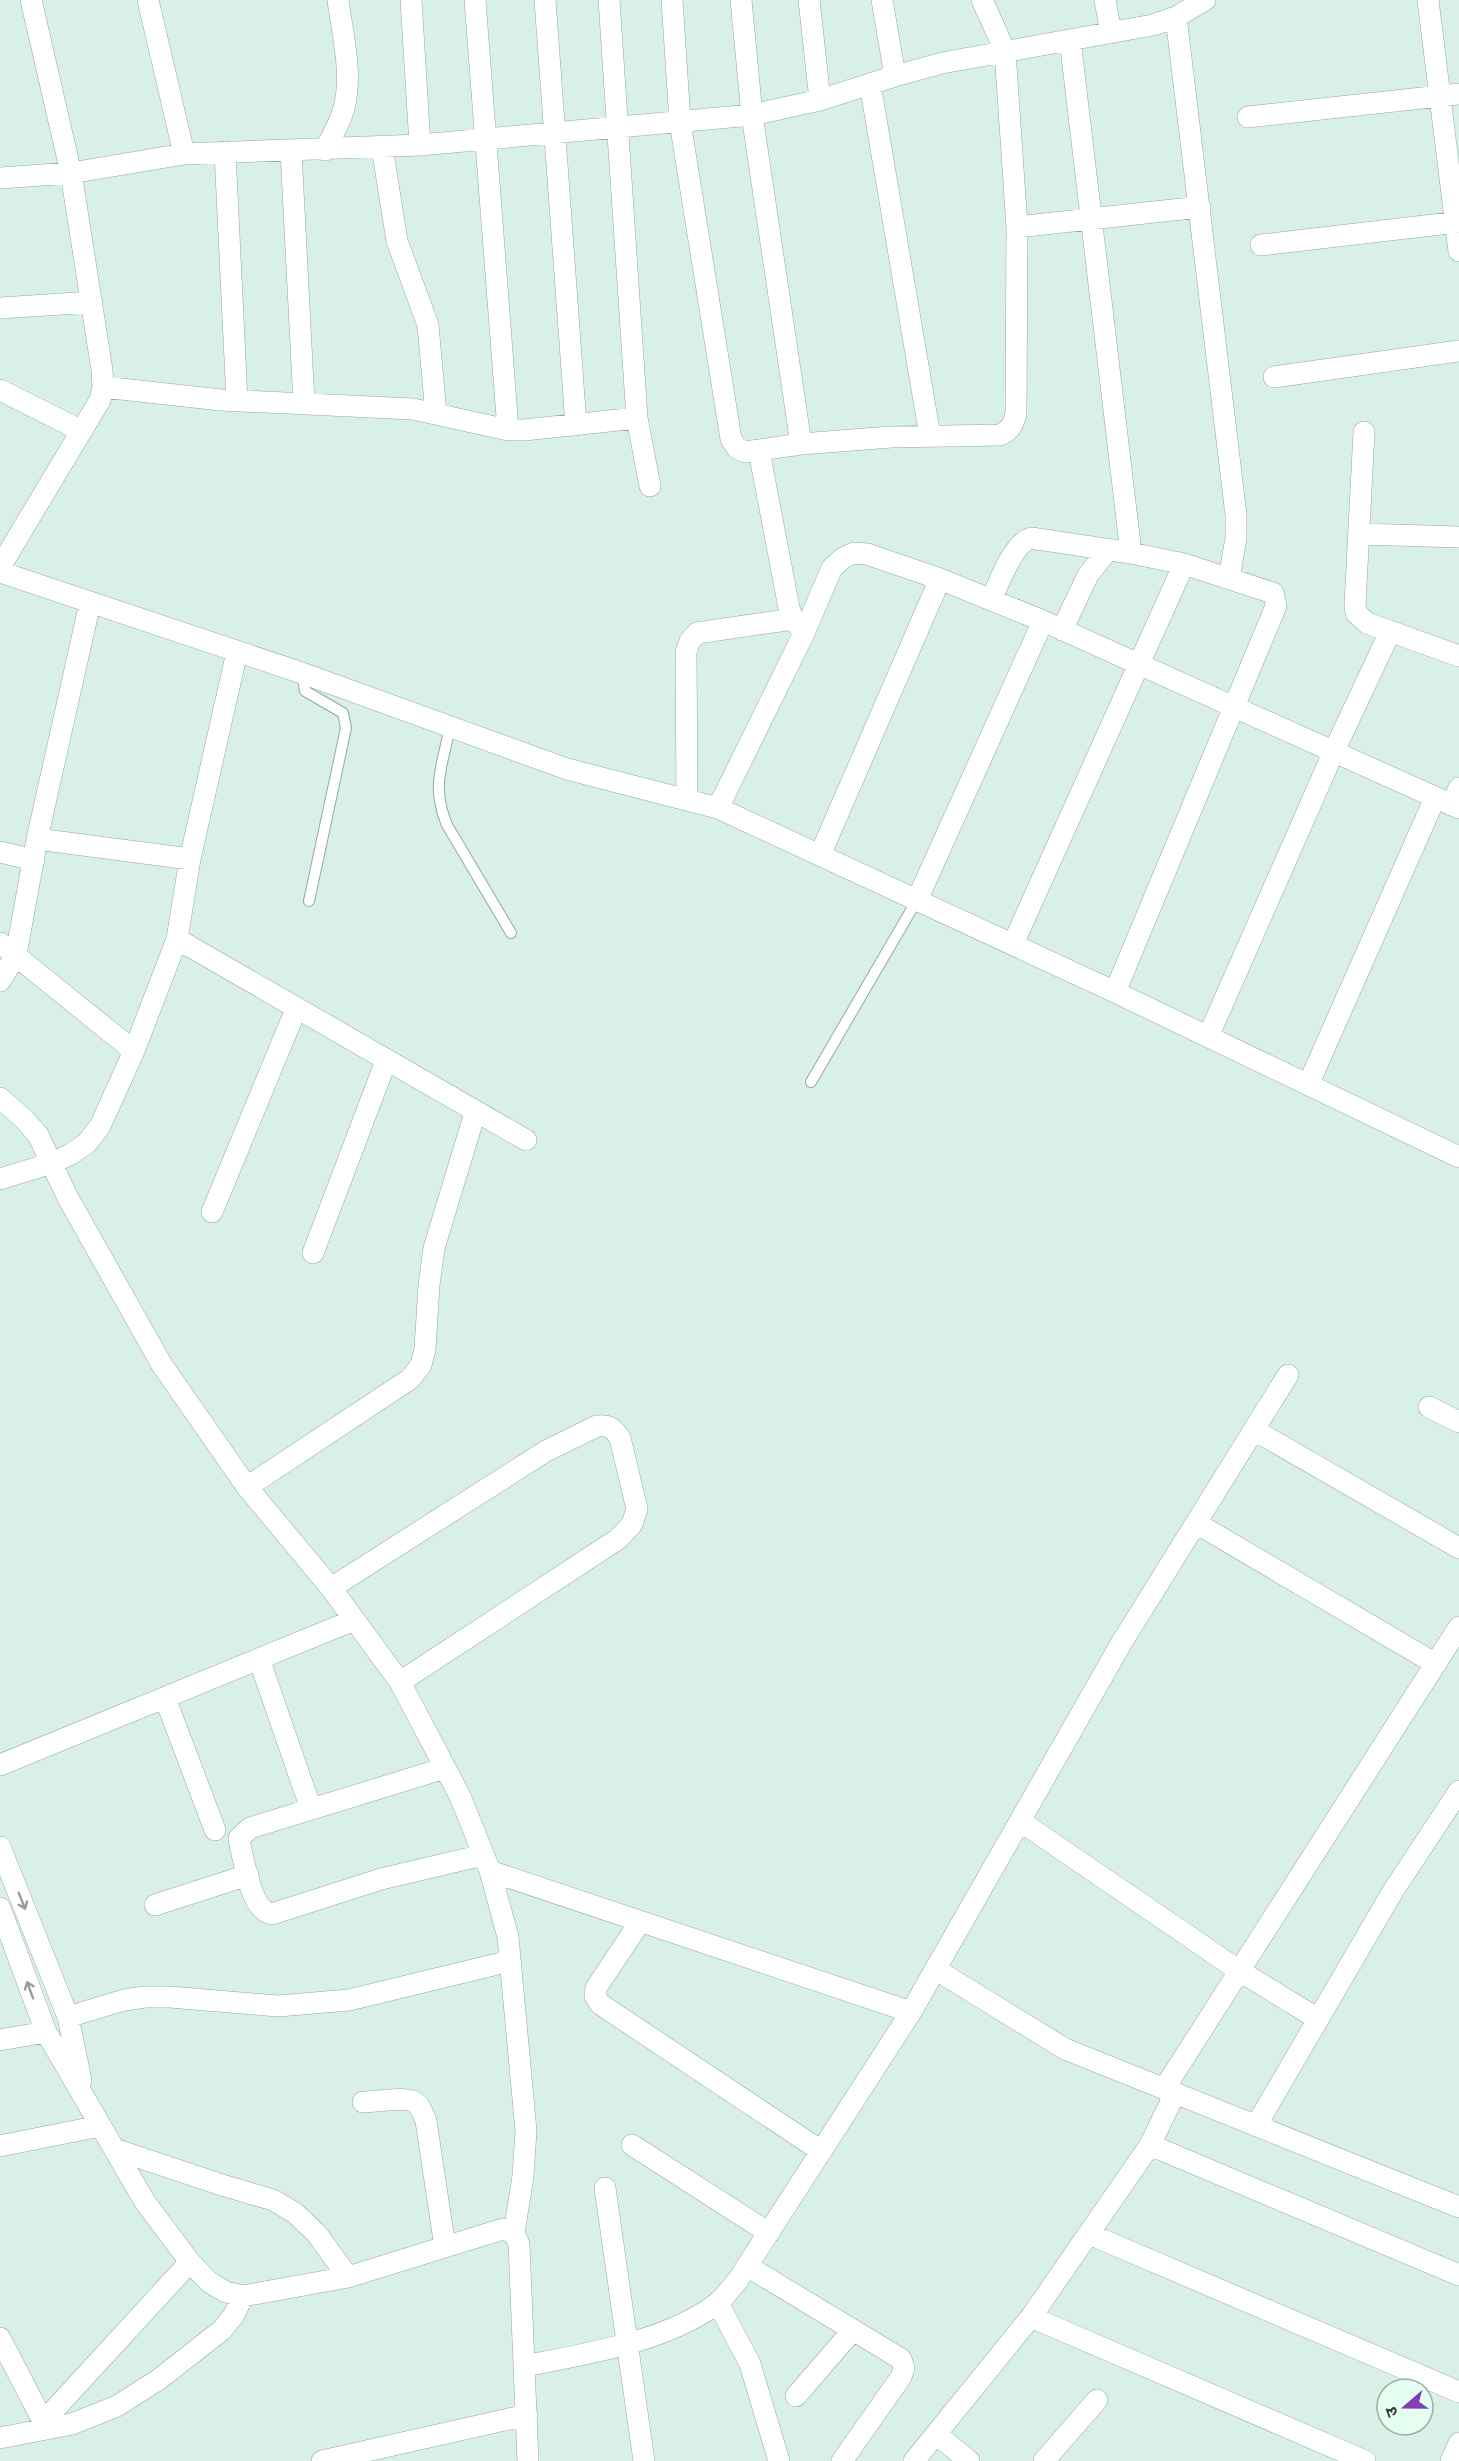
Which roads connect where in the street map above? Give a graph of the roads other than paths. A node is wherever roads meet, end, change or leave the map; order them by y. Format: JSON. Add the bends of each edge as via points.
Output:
{"nodes":[{"id":1,"x":31,"y":0,"type":"edge"},
{"id":2,"x":148,"y":0,"type":"edge"},
{"id":3,"x":338,"y":0,"type":"edge"},
{"id":4,"x":411,"y":0,"type":"edge"},
{"id":5,"x":475,"y":0,"type":"edge"},
{"id":6,"x":545,"y":0,"type":"edge"},
{"id":7,"x":609,"y":0,"type":"edge"},
{"id":8,"x":672,"y":0,"type":"edge"},
{"id":9,"x":741,"y":0,"type":"edge"},
{"id":10,"x":809,"y":0,"type":"edge"},
{"id":11,"x":882,"y":0,"type":"edge"},
{"id":12,"x":982,"y":0,"type":"edge"},
{"id":13,"x":1105,"y":0,"type":"edge"},
{"id":14,"x":1205,"y":0,"type":"edge"},
{"id":15,"x":1428,"y":0,"type":"edge"},
{"id":16,"x":1176,"y":17,"type":"junction"},
{"id":17,"x":1111,"y":33,"type":"junction"},
{"id":18,"x":1070,"y":40,"type":"junction"},
{"id":19,"x":1005,"y":51,"type":"junction"},
{"id":20,"x":895,"y":76,"type":"junction"},
{"id":21,"x":870,"y":84,"type":"junction"},
{"id":22,"x":1450,"y":95,"type":"edge"},
{"id":23,"x":820,"y":100,"type":"junction"},
{"id":24,"x":752,"y":115,"type":"junction"},
{"id":25,"x":1248,"y":117,"type":"dead end"},
{"id":26,"x":680,"y":122,"type":"junction"},
{"id":27,"x":618,"y":128,"type":"junction"},
{"id":28,"x":554,"y":134,"type":"junction"},
{"id":29,"x":486,"y":139,"type":"junction"},
{"id":30,"x":420,"y":145,"type":"junction"},
{"id":31,"x":382,"y":147,"type":"junction"},
{"id":32,"x":325,"y":150,"type":"junction"},
{"id":33,"x":291,"y":151,"type":"junction"},
{"id":34,"x":225,"y":152,"type":"junction"},
{"id":35,"x":184,"y":154,"type":"junction"},
{"id":36,"x":71,"y":173,"type":"junction"},
{"id":37,"x":0,"y":178,"type":"edge"},
{"id":38,"x":1200,"y":207,"type":"junction"},
{"id":39,"x":1093,"y":218,"type":"junction"},
{"id":40,"x":1457,"y":222,"type":"edge"},
{"id":41,"x":1017,"y":227,"type":"junction"},
{"id":42,"x":1262,"y":245,"type":"dead end"},
{"id":43,"x":1459,"y":250,"type":"edge"},
{"id":44,"x":92,"y":302,"type":"junction"},
{"id":45,"x":0,"y":308,"type":"edge"},
{"id":46,"x":1459,"y":351,"type":"edge"},
{"id":47,"x":1274,"y":377,"type":"dead end"},
{"id":48,"x":103,"y":387,"type":"junction"},
{"id":49,"x":4,"y":399,"type":"edge"},
{"id":50,"x":237,"y":401,"type":"junction"},
{"id":51,"x":304,"y":404,"type":"junction"},
{"id":52,"x":436,"y":414,"type":"junction"},
{"id":53,"x":637,"y":418,"type":"junction"},
{"id":54,"x":576,"y":425,"type":"junction"},
{"id":55,"x":508,"y":430,"type":"junction"},
{"id":56,"x":82,"y":431,"type":"junction"},
{"id":57,"x":1364,"y":432,"type":"dead end"},
{"id":58,"x":930,"y":436,"type":"junction"},
{"id":59,"x":801,"y":444,"type":"junction"},
{"id":60,"x":759,"y":451,"type":"junction"},
{"id":61,"x":650,"y":486,"type":"dead end"},
{"id":62,"x":1359,"y":534,"type":"junction"},
{"id":63,"x":1459,"y":537,"type":"edge"},
{"id":64,"x":1108,"y":550,"type":"junction"},
{"id":65,"x":1131,"y":554,"type":"junction"},
{"id":66,"x":1184,"y":564,"type":"junction"},
{"id":67,"x":0,"y":567,"type":"edge"},
{"id":68,"x":0,"y":573,"type":"edge"},
{"id":69,"x":1229,"y":578,"type":"junction"},
{"id":70,"x":940,"y":579,"type":"junction"},
{"id":71,"x":990,"y":600,"type":"junction"},
{"id":72,"x":90,"y":603,"type":"junction"},
{"id":73,"x":1043,"y":621,"type":"junction"},
{"id":74,"x":799,"y":626,"type":"junction"},
{"id":75,"x":1062,"y":630,"type":"junction"},
{"id":76,"x":1390,"y":632,"type":"junction"},
{"id":77,"x":237,"y":652,"type":"junction"},
{"id":78,"x":1459,"y":656,"type":"edge"},
{"id":79,"x":1140,"y":665,"type":"junction"},
{"id":80,"x":302,"y":673,"type":"junction"},
{"id":81,"x":1234,"y":706,"type":"junction"},
{"id":82,"x":450,"y":728,"type":"junction"},
{"id":83,"x":1334,"y":751,"type":"junction"},
{"id":84,"x":687,"y":800,"type":"junction"},
{"id":85,"x":1451,"y":800,"type":"edge"},
{"id":86,"x":718,"y":808,"type":"junction"},
{"id":87,"x":37,"y":839,"type":"junction"},
{"id":88,"x":0,"y":852,"type":"edge"},
{"id":89,"x":820,"y":855,"type":"junction"},
{"id":90,"x":190,"y":859,"type":"junction"},
{"id":91,"x":34,"y":860,"type":"junction"},
{"id":92,"x":917,"y":900,"type":"junction"},
{"id":93,"x":309,"y":901,"type":"dead end"},
{"id":94,"x":511,"y":933,"type":"dead end"},
{"id":95,"x":177,"y":939,"type":"junction"},
{"id":96,"x":1012,"y":944,"type":"junction"},
{"id":97,"x":8,"y":949,"type":"edge"},
{"id":98,"x":0,"y":981,"type":"edge"},
{"id":99,"x":1115,"y":992,"type":"junction"},
{"id":100,"x":296,"y":1009,"type":"junction"},
{"id":101,"x":1208,"y":1037,"type":"junction"},
{"id":102,"x":134,"y":1051,"type":"junction"},
{"id":103,"x":386,"y":1061,"type":"junction"},
{"id":104,"x":811,"y":1082,"type":"dead end"},
{"id":105,"x":1308,"y":1085,"type":"junction"},
{"id":106,"x":0,"y":1098,"type":"edge"},
{"id":107,"x":475,"y":1113,"type":"junction"},
{"id":108,"x":526,"y":1140,"type":"dead end"},
{"id":109,"x":1459,"y":1157,"type":"edge"},
{"id":110,"x":52,"y":1163,"type":"junction"},
{"id":111,"x":0,"y":1179,"type":"edge"},
{"id":112,"x":212,"y":1212,"type":"dead end"},
{"id":113,"x":313,"y":1253,"type":"dead end"},
{"id":114,"x":1288,"y":1375,"type":"dead end"},
{"id":115,"x":1429,"y":1407,"type":"dead end"},
{"id":116,"x":1459,"y":1422,"type":"edge"},
{"id":117,"x":1254,"y":1430,"type":"junction"},
{"id":118,"x":247,"y":1487,"type":"junction"},
{"id":119,"x":1196,"y":1523,"type":"junction"},
{"id":120,"x":1459,"y":1548,"type":"edge"},
{"id":121,"x":331,"y":1588,"type":"junction"},
{"id":122,"x":354,"y":1620,"type":"junction"},
{"id":123,"x":1459,"y":1627,"type":"edge"},
{"id":124,"x":259,"y":1659,"type":"junction"},
{"id":125,"x":1436,"y":1664,"type":"junction"},
{"id":126,"x":399,"y":1682,"type":"junction"},
{"id":127,"x":165,"y":1698,"type":"junction"},
{"id":128,"x":0,"y":1765,"type":"edge"},
{"id":129,"x":445,"y":1768,"type":"junction"},
{"id":130,"x":1459,"y":1791,"type":"edge"},
{"id":131,"x":311,"y":1809,"type":"junction"},
{"id":132,"x":1020,"y":1821,"type":"junction"},
{"id":133,"x":214,"y":1830,"type":"dead end"},
{"id":134,"x":0,"y":1847,"type":"edge"},
{"id":135,"x":486,"y":1863,"type":"junction"},
{"id":136,"x":248,"y":1875,"type":"junction"},
{"id":137,"x":155,"y":1905,"type":"dead end"},
{"id":138,"x":0,"y":1908,"type":"edge"},
{"id":139,"x":640,"y":1922,"type":"junction"},
{"id":140,"x":510,"y":1961,"type":"junction"},
{"id":141,"x":935,"y":1970,"type":"junction"},
{"id":142,"x":1238,"y":1970,"type":"junction"},
{"id":143,"x":911,"y":2012,"type":"junction"},
{"id":144,"x":68,"y":2017,"type":"junction"},
{"id":145,"x":1318,"y":2019,"type":"junction"},
{"id":146,"x":46,"y":2032,"type":"junction"},
{"id":147,"x":0,"y":2040,"type":"edge"},
{"id":148,"x":1169,"y":2091,"type":"junction"},
{"id":149,"x":84,"y":2098,"type":"junction"},
{"id":150,"x":363,"y":2102,"type":"dead end"},
{"id":151,"x":1257,"y":2124,"type":"junction"},
{"id":152,"x":100,"y":2126,"type":"junction"},
{"id":153,"x":632,"y":2145,"type":"dead end"},
{"id":154,"x":1150,"y":2145,"type":"junction"},
{"id":155,"x":0,"y":2146,"type":"edge"},
{"id":156,"x":114,"y":2149,"type":"junction"},
{"id":157,"x":821,"y":2151,"type":"junction"},
{"id":158,"x":605,"y":2188,"type":"dead end"},
{"id":159,"x":1459,"y":2207,"type":"edge"},
{"id":160,"x":514,"y":2233,"type":"junction"},
{"id":161,"x":768,"y":2233,"type":"junction"},
{"id":162,"x":1089,"y":2234,"type":"junction"},
{"id":163,"x":445,"y":2247,"type":"junction"},
{"id":164,"x":190,"y":2262,"type":"junction"},
{"id":165,"x":747,"y":2266,"type":"junction"},
{"id":166,"x":1459,"y":2275,"type":"edge"},
{"id":167,"x":348,"y":2277,"type":"junction"},
{"id":168,"x":243,"y":2296,"type":"junction"},
{"id":169,"x":718,"y":2303,"type":"junction"},
{"id":170,"x":1032,"y":2317,"type":"junction"},
{"id":171,"x":853,"y":2330,"type":"junction"},
{"id":172,"x":0,"y":2338,"type":"edge"},
{"id":173,"x":627,"y":2345,"type":"junction"},
{"id":174,"x":524,"y":2366,"type":"junction"},
{"id":175,"x":1459,"y":2392,"type":"edge"},
{"id":176,"x":796,"y":2396,"type":"dead end"},
{"id":177,"x":1097,"y":2400,"type":"dead end"},
{"id":178,"x":527,"y":2415,"type":"junction"},
{"id":179,"x":45,"y":2425,"type":"junction"},
{"id":180,"x":936,"y":2434,"type":"junction"},
{"id":181,"x":0,"y":2438,"type":"edge"},
{"id":182,"x":1459,"y":2443,"type":"edge"},
{"id":183,"x":1341,"y":2456,"type":"edge"},
{"id":184,"x":322,"y":2461,"type":"edge"},
{"id":185,"x":528,"y":2461,"type":"edge"},
{"id":186,"x":644,"y":2461,"type":"edge"},
{"id":187,"x":779,"y":2461,"type":"edge"},
{"id":188,"x":842,"y":2461,"type":"edge"},
{"id":189,"x":914,"y":2461,"type":"edge"},
{"id":190,"x":969,"y":2461,"type":"edge"},
{"id":191,"x":1044,"y":2461,"type":"edge"},
{"id":192,"x":1365,"y":2461,"type":"edge"},
{"id":193,"x":1451,"y":2461,"type":"edge"}],
"edges":[{"from":1,"to":36,"type":"street"},
{"from":2,"to":35,"type":"street"},
{"from":3,"to":32,"type":"street","via":[[346,98]]},
{"from":4,"to":30,"type":"street"},
{"from":5,"to":29,"type":"street"},
{"from":6,"to":28,"type":"street"},
{"from":7,"to":27,"type":"street"},
{"from":8,"to":26,"type":"street"},
{"from":9,"to":24,"type":"street"},
{"from":10,"to":23,"type":"street"},
{"from":11,"to":20,"type":"street"},
{"from":12,"to":19,"type":"street"},
{"from":13,"to":17,"type":"street"},
{"from":14,"to":16,"type":"street"},
{"from":15,"to":22,"type":"street"},
{"from":16,"to":17,"type":"street","via":[[1153,26]]},
{"from":16,"to":38,"type":"street"},
{"from":17,"to":18,"type":"street"},
{"from":18,"to":19,"type":"street"},
{"from":18,"to":39,"type":"street"},
{"from":19,"to":20,"type":"street"},
{"from":19,"to":41,"type":"street"},
{"from":20,"to":21,"type":"street"},
{"from":21,"to":23,"type":"street"},
{"from":21,"to":58,"type":"street"},
{"from":22,"to":25,"type":"street"},
{"from":22,"to":40,"type":"street"},
{"from":23,"to":24,"type":"street"},
{"from":24,"to":26,"type":"street"},
{"from":24,"to":59,"type":"street"},
{"from":26,"to":27,"type":"street"},
{"from":26,"to":60,"type":"street","via":[[731,439],[745,452]]},
{"from":27,"to":28,"type":"street"},
{"from":27,"to":53,"type":"street"},
{"from":28,"to":29,"type":"street"},
{"from":28,"to":54,"type":"street"},
{"from":29,"to":30,"type":"street"},
{"from":29,"to":55,"type":"street"},
{"from":30,"to":31,"type":"street"},
{"from":31,"to":32,"type":"street"},
{"from":31,"to":52,"type":"street","via":[[397,241],[428,326]]},
{"from":32,"to":33,"type":"street"},
{"from":33,"to":34,"type":"street"},
{"from":33,"to":51,"type":"street"},
{"from":34,"to":35,"type":"street"},
{"from":34,"to":50,"type":"street"},
{"from":35,"to":36,"type":"street"},
{"from":36,"to":37,"type":"street"},
{"from":36,"to":44,"type":"street"},
{"from":38,"to":39,"type":"street"},
{"from":38,"to":69,"type":"street","via":[[1236,515]]},
{"from":39,"to":41,"type":"street"},
{"from":39,"to":65,"type":"street"},
{"from":40,"to":42,"type":"street"},
{"from":40,"to":43,"type":"street"},
{"from":41,"to":58,"type":"street","via":[[1014,424],[1000,435]]},
{"from":44,"to":45,"type":"street"},
{"from":44,"to":48,"type":"street"},
{"from":46,"to":47,"type":"street"},
{"from":48,"to":50,"type":"street"},
{"from":48,"to":56,"type":"street"},
{"from":49,"to":56,"type":"street"},
{"from":50,"to":51,"type":"street"},
{"from":51,"to":52,"type":"street","via":[[413,409]]},
{"from":52,"to":55,"type":"street"},
{"from":53,"to":54,"type":"street"},
{"from":53,"to":61,"type":"street"},
{"from":54,"to":55,"type":"street"},
{"from":56,"to":67,"type":"street"},
{"from":57,"to":62,"type":"street"},
{"from":58,"to":59,"type":"street"},
{"from":59,"to":60,"type":"street"},
{"from":60,"to":74,"type":"street","via":[[781,567]]},
{"from":62,"to":63,"type":"street"},
{"from":62,"to":76,"type":"street","via":[[1356,613],[1367,623]]},
{"from":64,"to":65,"type":"street"},
{"from":64,"to":71,"type":"street","via":[[1025,540],[1016,549]]},
{"from":64,"to":75,"type":"street","via":[[1088,575]]},
{"from":65,"to":66,"type":"street"},
{"from":66,"to":69,"type":"street"},
{"from":66,"to":79,"type":"street"},
{"from":68,"to":72,"type":"street"},
{"from":69,"to":81,"type":"street","via":[[1273,593],[1276,599]]},
{"from":70,"to":71,"type":"street"},
{"from":70,"to":74,"type":"street","via":[[854,553],[832,568]]},
{"from":70,"to":89,"type":"street"},
{"from":71,"to":73,"type":"street"},
{"from":72,"to":77,"type":"street"},
{"from":72,"to":87,"type":"street"},
{"from":73,"to":75,"type":"street"},
{"from":73,"to":92,"type":"street"},
{"from":74,"to":84,"type":"street","via":[[697,633],[690,641],[686,652]]},
{"from":74,"to":86,"type":"street"},
{"from":75,"to":79,"type":"street"},
{"from":76,"to":78,"type":"street"},
{"from":76,"to":83,"type":"street"},
{"from":77,"to":80,"type":"street"},
{"from":77,"to":90,"type":"street"},
{"from":79,"to":81,"type":"street"},
{"from":79,"to":96,"type":"street"},
{"from":80,"to":82,"type":"street"},
{"from":80,"to":93,"type":"lane","via":[[305,691],[343,713],[346,728]]},
{"from":81,"to":83,"type":"street"},
{"from":81,"to":99,"type":"street"},
{"from":82,"to":84,"type":"street","via":[[567,769]]},
{"from":82,"to":94,"type":"lane","via":[[437,789],[440,807]]},
{"from":83,"to":85,"type":"street"},
{"from":83,"to":101,"type":"street"},
{"from":84,"to":86,"type":"street"},
{"from":85,"to":105,"type":"street"},
{"from":86,"to":89,"type":"street"},
{"from":87,"to":90,"type":"street"},
{"from":87,"to":91,"type":"street"},
{"from":88,"to":91,"type":"street"},
{"from":89,"to":92,"type":"street"},
{"from":90,"to":95,"type":"street"},
{"from":91,"to":97,"type":"street"},
{"from":92,"to":96,"type":"street"},
{"from":92,"to":104,"type":"lane"},
{"from":95,"to":100,"type":"street"},
{"from":95,"to":102,"type":"street"},
{"from":96,"to":99,"type":"street"},
{"from":97,"to":98,"type":"street"},
{"from":97,"to":102,"type":"street"},
{"from":99,"to":101,"type":"street"},
{"from":100,"to":103,"type":"street"},
{"from":100,"to":112,"type":"street"},
{"from":101,"to":105,"type":"street"},
{"from":102,"to":110,"type":"street","via":[[100,1126],[79,1148]]},
{"from":103,"to":107,"type":"street"},
{"from":103,"to":113,"type":"street"},
{"from":105,"to":109,"type":"street"},
{"from":106,"to":110,"type":"street","via":[[38,1136]]},
{"from":107,"to":108,"type":"street"},
{"from":107,"to":118,"type":"street","via":[[434,1248],[421,1365],[410,1378]]},
{"from":110,"to":111,"type":"street"},
{"from":110,"to":118,"type":"street","via":[[162,1365]]},
{"from":114,"to":117,"type":"street"},
{"from":115,"to":116,"type":"street"},
{"from":117,"to":119,"type":"street"},
{"from":117,"to":120,"type":"street"},
{"from":118,"to":121,"type":"street"},
{"from":119,"to":125,"type":"street"},
{"from":119,"to":132,"type":"street","via":[[1122,1642]]},
{"from":121,"to":122,"type":"street"},
{"from":121,"to":126,"type":"street","via":[[546,1451],[597,1426],[614,1429],[620,1438],[637,1509],[632,1524],[618,1539]]},
{"from":122,"to":124,"type":"street"},
{"from":122,"to":126,"type":"street"},
{"from":123,"to":125,"type":"street"},
{"from":124,"to":127,"type":"street"},
{"from":124,"to":131,"type":"street"},
{"from":125,"to":142,"type":"street"},
{"from":126,"to":129,"type":"street"},
{"from":127,"to":128,"type":"street"},
{"from":127,"to":133,"type":"street"},
{"from":129,"to":131,"type":"street"},
{"from":129,"to":135,"type":"street"},
{"from":130,"to":145,"type":"street","via":[[1393,1891]]},
{"from":131,"to":136,"type":"street","via":[[242,1833],[239,1838]]},
{"from":132,"to":141,"type":"street"},
{"from":132,"to":142,"type":"street"},
{"from":134,"to":144,"type":"street","one_way":true},
{"from":135,"to":136,"type":"street","via":[[381,1879],[272,1914],[264,1913],[257,1905]]},
{"from":135,"to":139,"type":"street"},
{"from":135,"to":140,"type":"street","via":[[508,1937]]},
{"from":136,"to":137,"type":"street"},
{"from":146,"to":138,"type":"street","one_way":true},
{"from":139,"to":143,"type":"street"},
{"from":139,"to":157,"type":"street","via":[[596,1988],[600,2004]]},
{"from":140,"to":144,"type":"street","via":[[349,2000],[278,2006],[145,1997]]},
{"from":140,"to":160,"type":"street","via":[[526,2131]]},
{"from":141,"to":143,"type":"street"},
{"from":141,"to":148,"type":"street","via":[[1065,2049]]},
{"from":142,"to":145,"type":"street"},
{"from":142,"to":148,"type":"street"},
{"from":143,"to":157,"type":"street"},
{"from":144,"to":149,"type":"street"},
{"from":145,"to":151,"type":"street"},
{"from":146,"to":147,"type":"street"},
{"from":146,"to":149,"type":"street"},
{"from":148,"to":151,"type":"street"},
{"from":148,"to":154,"type":"street"},
{"from":149,"to":152,"type":"street"},
{"from":150,"to":163,"type":"street","via":[[406,2100],[421,2109]]},
{"from":151,"to":159,"type":"street"},
{"from":152,"to":155,"type":"street"},
{"from":152,"to":156,"type":"street"},
{"from":153,"to":161,"type":"street"},
{"from":154,"to":162,"type":"street"},
{"from":154,"to":166,"type":"street"},
{"from":156,"to":164,"type":"street","via":[[145,2202]]},
{"from":156,"to":167,"type":"street","via":[[273,2199],[317,2234]]},
{"from":157,"to":161,"type":"street"},
{"from":158,"to":173,"type":"street"},
{"from":160,"to":163,"type":"street","via":[[503,2229]]},
{"from":160,"to":174,"type":"street","via":[[519,2244]]},
{"from":161,"to":165,"type":"street"},
{"from":162,"to":170,"type":"street"},
{"from":162,"to":175,"type":"street"},
{"from":163,"to":167,"type":"street"},
{"from":164,"to":168,"type":"street","via":[[209,2282]]},
{"from":164,"to":179,"type":"street"},
{"from":165,"to":169,"type":"street"},
{"from":165,"to":171,"type":"street"},
{"from":167,"to":168,"type":"street"},
{"from":168,"to":179,"type":"street","via":[[222,2330],[158,2380],[117,2406],[72,2424]]},
{"from":169,"to":173,"type":"street","via":[[691,2319]]},
{"from":169,"to":187,"type":"street","via":[[750,2364]]},
{"from":170,"to":180,"type":"street"},
{"from":170,"to":183,"type":"street"},
{"from":171,"to":176,"type":"street"},
{"from":171,"to":188,"type":"street","via":[[901,2359],[904,2368]]},
{"from":172,"to":179,"type":"street"},
{"from":173,"to":174,"type":"street"},
{"from":173,"to":186,"type":"street"},
{"from":174,"to":178,"type":"street"},
{"from":177,"to":191,"type":"street"},
{"from":178,"to":184,"type":"street"},
{"from":178,"to":185,"type":"street"},
{"from":179,"to":181,"type":"street"},
{"from":180,"to":189,"type":"street"},
{"from":180,"to":190,"type":"street"},
{"from":182,"to":193,"type":"street"},
{"from":183,"to":192,"type":"street"}]}
